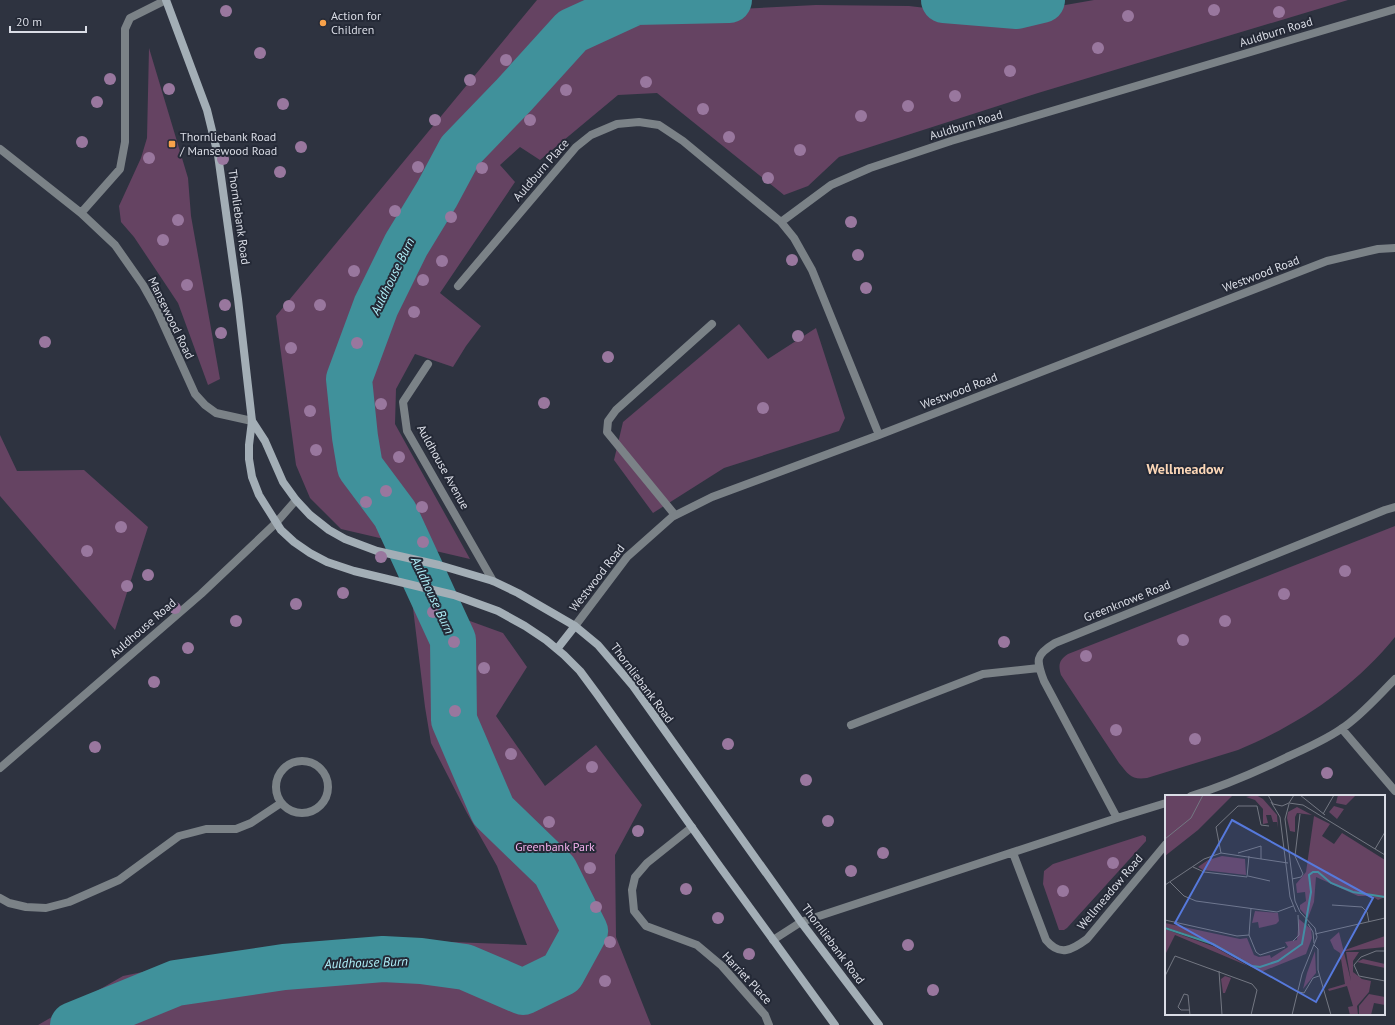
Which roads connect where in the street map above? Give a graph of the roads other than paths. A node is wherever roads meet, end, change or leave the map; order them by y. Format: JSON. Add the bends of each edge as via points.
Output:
{"nodes":[{"id":1,"x":166,"y":0,"type":"edge"},
{"id":2,"x":1395,"y":9,"type":"edge"},
{"id":3,"x":0,"y":149,"type":"edge"},
{"id":4,"x":81,"y":213,"type":"junction"},
{"id":5,"x":781,"y":222,"type":"junction"},
{"id":6,"x":1395,"y":248,"type":"edge"},
{"id":7,"x":458,"y":286,"type":"dead end"},
{"id":8,"x":712,"y":324,"type":"dead end"},
{"id":9,"x":428,"y":364,"type":"dead end"},
{"id":10,"x":252,"y":421,"type":"junction"},
{"id":11,"x":879,"y":435,"type":"junction"},
{"id":12,"x":296,"y":500,"type":"junction"},
{"id":13,"x":1395,"y":507,"type":"edge"},
{"id":14,"x":675,"y":515,"type":"junction"},
{"id":15,"x":276,"y":523,"type":"junction"},
{"id":16,"x":493,"y":581,"type":"junction"},
{"id":17,"x":575,"y":626,"type":"junction"},
{"id":18,"x":557,"y":649,"type":"junction"},
{"id":19,"x":1039,"y":668,"type":"junction"},
{"id":20,"x":1395,"y":679,"type":"edge"},
{"id":21,"x":851,"y":725,"type":"dead end"},
{"id":22,"x":1342,"y":729,"type":"junction"},
{"id":23,"x":0,"y":768,"type":"edge"},
{"id":24,"x":1395,"y":791,"type":"edge"},
{"id":25,"x":1209,"y":793,"type":"edge"},
{"id":26,"x":1197,"y":795,"type":"edge"},
{"id":27,"x":281,"y":803,"type":"junction"},
{"id":28,"x":1165,"y":804,"type":"edge"},
{"id":29,"x":1117,"y":818,"type":"junction"},
{"id":30,"x":692,"y":827,"type":"junction"},
{"id":31,"x":1165,"y":845,"type":"edge"},
{"id":32,"x":1013,"y":853,"type":"junction"},
{"id":33,"x":0,"y":898,"type":"edge"},
{"id":34,"x":801,"y":922,"type":"junction"},
{"id":35,"x":773,"y":940,"type":"junction"},
{"id":36,"x":769,"y":1025,"type":"edge"},
{"id":37,"x":835,"y":1025,"type":"edge"},
{"id":38,"x":879,"y":1025,"type":"edge"}],
"edges":[{"from":1,"to":4,"type":"street","via":[[130,18],[126,29],[125,142],[120,169]]},
{"from":1,"to":10,"type":"main road","name":"Thornliebank Road","via":[[207,110],[218,155]]},
{"from":2,"to":5,"type":"street","name":"Auldburn Road","via":[[951,141],[870,168],[831,185]]},
{"from":3,"to":4,"type":"street","name":"Mansewood Road"},
{"from":4,"to":10,"type":"street","name":"Mansewood Road","via":[[115,245],[143,285],[195,394],[216,413]]},
{"from":5,"to":7,"type":"street","name":"Auldburn Place","via":[[683,141],[659,125],[639,122],[616,124],[591,135],[576,146]]},
{"from":5,"to":11,"type":"street","via":[[794,238],[812,270]]},
{"from":6,"to":11,"type":"street","name":"Westwood Road","via":[[1378,249],[1327,261]]},
{"from":8,"to":14,"type":"street","via":[[616,410],[608,421],[607,432]]},
{"from":9,"to":16,"type":"street","name":"Auldhouse Avenue","via":[[403,402],[407,431]]},
{"from":10,"to":12,"type":"main road","name":"Thornliebank Road","via":[[265,441],[283,482]]},
{"from":10,"to":15,"type":"main road","name":"Thornliebank Road","via":[[249,459],[252,477],[259,495]]},
{"from":11,"to":14,"type":"street","name":"Westwood Road","via":[[712,497]]},
{"from":12,"to":15,"type":"street","name":"Auldhouse Road"},
{"from":12,"to":16,"type":"main road","name":"Thornliebank Road","via":[[310,515],[345,539],[377,551]]},
{"from":13,"to":19,"type":"street","name":"Greenknowe Road","via":[[1055,643],[1044,650],[1039,658]]},
{"from":14,"to":17,"type":"street","name":"Westwood Road","via":[[627,557]]},
{"from":15,"to":18,"type":"main road","name":"Thornliebank Road","via":[[294,542],[327,562],[454,595],[498,611],[525,626]]},
{"from":15,"to":23,"type":"street","name":"Auldhouse Road","via":[[201,594]]},
{"from":16,"to":17,"type":"main road","name":"Thornliebank Road"},
{"from":17,"to":18,"type":"main road"},
{"from":17,"to":34,"type":"main road","name":"Thornliebank Road","via":[[598,645],[632,686]]},
{"from":18,"to":30,"type":"main road","name":"Thornliebank Road","via":[[580,671]]},
{"from":19,"to":21,"type":"street","via":[[983,674]]},
{"from":19,"to":29,"type":"street"},
{"from":20,"to":22,"type":"street"},
{"from":22,"to":24,"type":"street"},
{"from":22,"to":25,"type":"street"},
{"from":25,"to":26,"type":"street"},
{"from":27,"to":27,"type":"street","via":[[275,786],[277,777],[288,764],[306,761],[322,770],[328,786],[324,801],[318,807],[311,812],[303,813],[287,809]]},
{"from":27,"to":33,"type":"street","via":[[251,824],[236,829],[206,829],[179,836],[119,880],[69,902],[46,908],[26,907]]},
{"from":28,"to":29,"type":"street"},
{"from":29,"to":32,"type":"street"},
{"from":30,"to":35,"type":"main road","name":"Thornliebank Road"},
{"from":30,"to":36,"type":"street","name":"Harriet Place","via":[[647,863],[635,876],[632,890],[634,911],[646,926],[697,945],[722,966],[765,1015]]},
{"from":31,"to":32,"type":"street","name":"Wellmeadow Road","via":[[1087,939],[1069,950],[1051,947],[1046,940]]},
{"from":32,"to":34,"type":"street"},
{"from":34,"to":35,"type":"street"},
{"from":34,"to":38,"type":"main road","name":"Thornliebank Road"},
{"from":35,"to":37,"type":"main road","name":"Thornliebank Road"}]}
